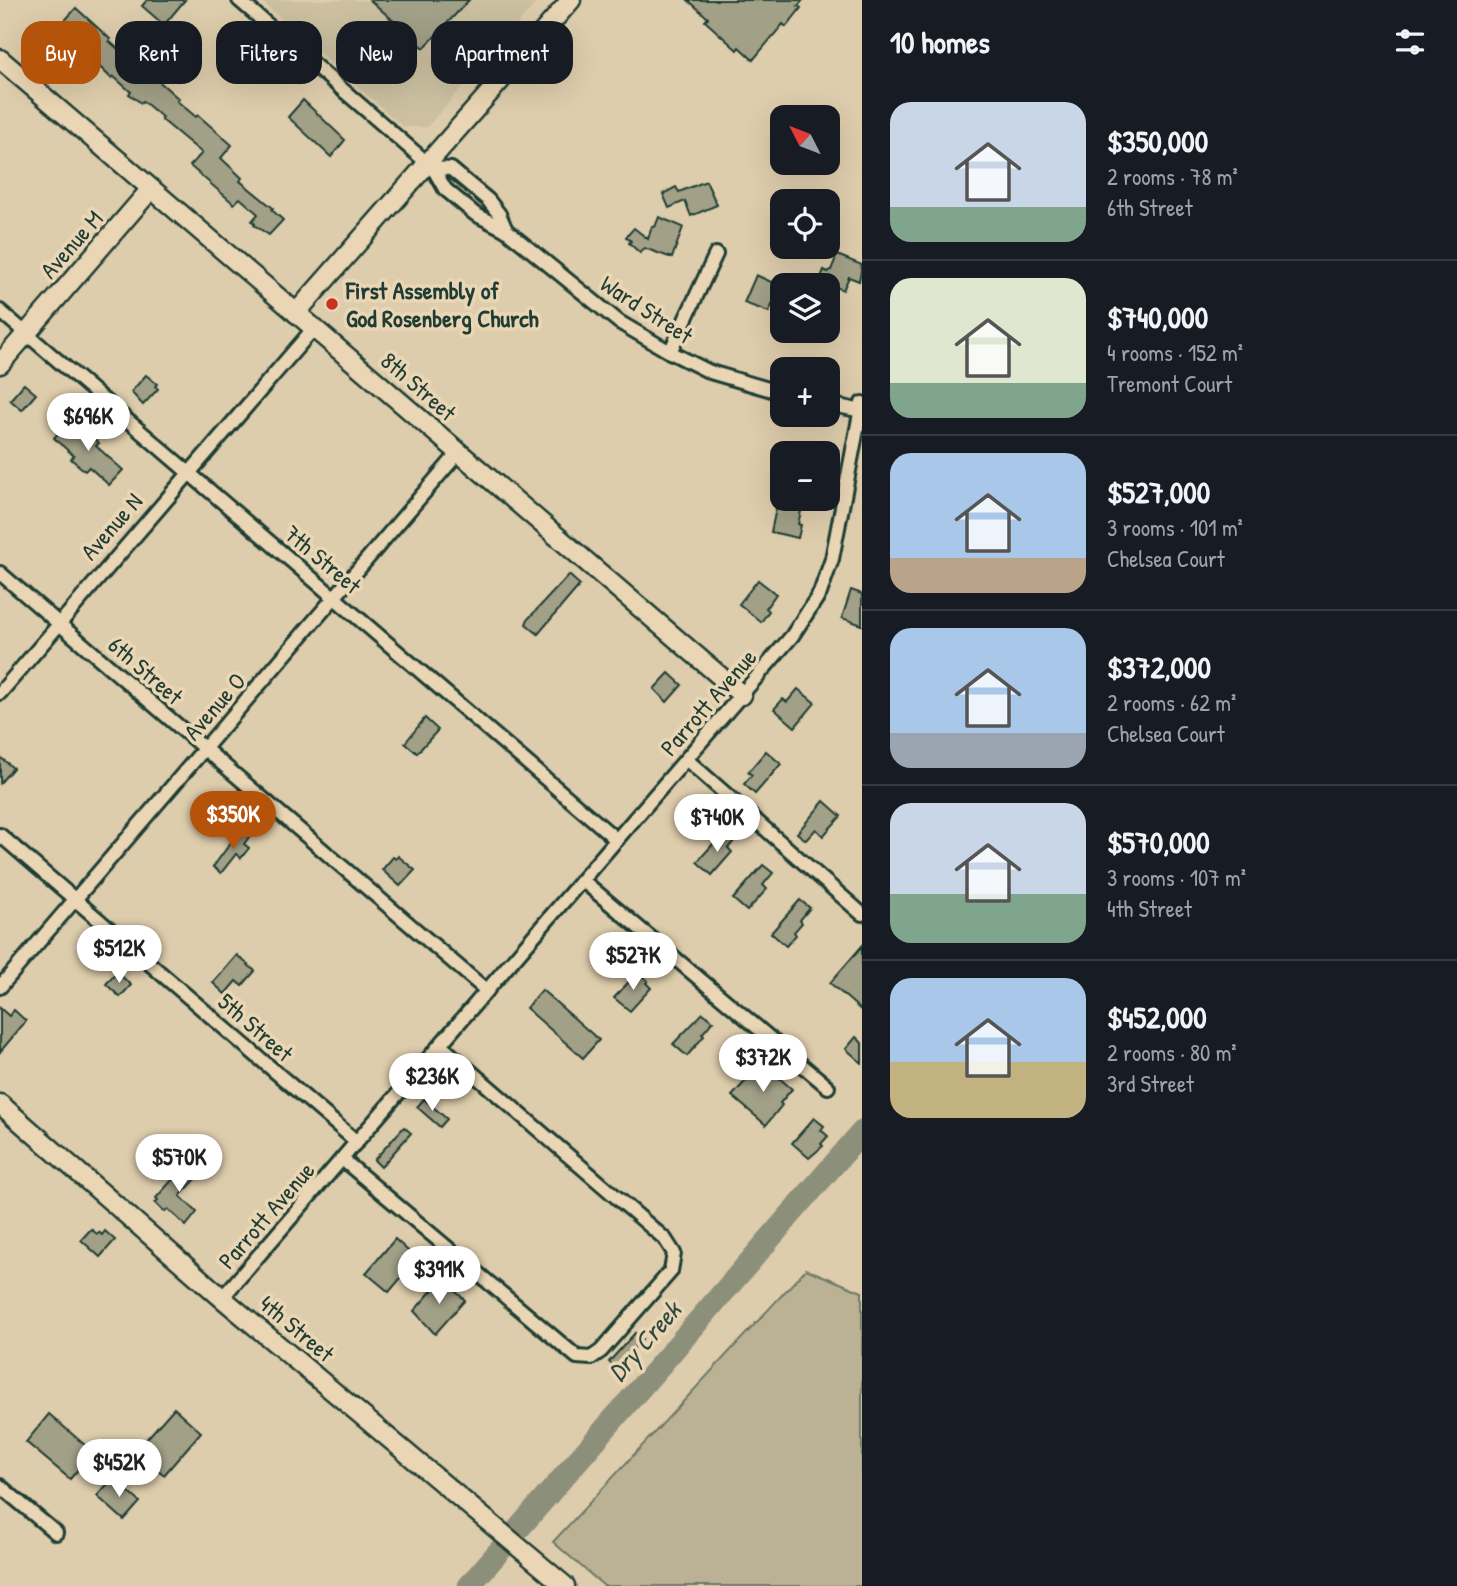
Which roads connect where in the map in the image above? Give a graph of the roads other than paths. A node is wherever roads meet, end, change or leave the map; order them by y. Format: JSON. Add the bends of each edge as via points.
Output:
{"nodes":[{"id":1,"x":239,"y":0,"type":"edge"},
{"id":2,"x":571,"y":0,"type":"edge"},
{"id":3,"x":0,"y":59,"type":"edge"},
{"id":4,"x":430,"y":166,"type":"junction"},
{"id":5,"x":151,"y":189,"type":"junction"},
{"id":6,"x":506,"y":230,"type":"junction"},
{"id":7,"x":716,"y":254,"type":"dead end"},
{"id":8,"x":0,"y":312,"type":"edge"},
{"id":9,"x":296,"y":313,"type":"junction"},
{"id":10,"x":314,"y":328,"type":"junction"},
{"id":11,"x":25,"y":335,"type":"junction"},
{"id":12,"x":670,"y":352,"type":"junction"},
{"id":13,"x":0,"y":364,"type":"edge"},
{"id":14,"x":770,"y":390,"type":"edge"},
{"id":15,"x":840,"y":405,"type":"edge"},
{"id":16,"x":861,"y":408,"type":"edge"},
{"id":17,"x":459,"y":452,"type":"junction"},
{"id":18,"x":189,"y":473,"type":"junction"},
{"id":19,"x":0,"y":573,"type":"edge"},
{"id":20,"x":335,"y":597,"type":"junction"},
{"id":21,"x":60,"y":624,"type":"junction"},
{"id":22,"x":0,"y":693,"type":"edge"},
{"id":23,"x":742,"y":695,"type":"junction"},
{"id":24,"x":205,"y":749,"type":"junction"},
{"id":25,"x":687,"y":760,"type":"junction"},
{"id":26,"x":0,"y":835,"type":"edge"},
{"id":27,"x":617,"y":841,"type":"junction"},
{"id":28,"x":582,"y":880,"type":"junction"},
{"id":29,"x":76,"y":898,"type":"junction"},
{"id":30,"x":862,"y":914,"type":"edge"},
{"id":31,"x":0,"y":987,"type":"edge"},
{"id":32,"x":487,"y":991,"type":"junction"},
{"id":33,"x":440,"y":1045,"type":"junction"},
{"id":34,"x":828,"y":1087,"type":"dead end"},
{"id":35,"x":0,"y":1104,"type":"edge"},
{"id":36,"x":357,"y":1142,"type":"junction"},
{"id":37,"x":342,"y":1159,"type":"junction"},
{"id":38,"x":222,"y":1298,"type":"junction"},
{"id":39,"x":0,"y":1486,"type":"edge"},
{"id":40,"x":56,"y":1533,"type":"dead end"},
{"id":41,"x":565,"y":1586,"type":"edge"}],
"edges":[{"from":1,"to":4,"type":"street","name":"Ward Street"},
{"from":2,"to":4,"type":"street"},
{"from":3,"to":5,"type":"street","name":"8th Street"},
{"from":4,"to":6,"type":"street","name":"Ward Street","via":[[445,189],[475,214]]},
{"from":4,"to":6,"type":"street","name":"Ward Street","via":[[451,169],[488,201]]},
{"from":4,"to":9,"type":"street"},
{"from":5,"to":9,"type":"street","name":"8th Street"},
{"from":5,"to":11,"type":"street","name":"Avenue M"},
{"from":6,"to":12,"type":"street","name":"Ward Street","via":[[619,321]]},
{"from":7,"to":12,"type":"street"},
{"from":8,"to":11,"type":"street","name":"7th Street"},
{"from":9,"to":10,"type":"street","name":"8th Street"},
{"from":10,"to":17,"type":"street","name":"8th Street"},
{"from":10,"to":18,"type":"street","name":"Avenue N"},
{"from":11,"to":13,"type":"street","name":"Avenue M"},
{"from":11,"to":18,"type":"street","name":"7th Street"},
{"from":12,"to":14,"type":"street","name":"Ward Street","via":[[710,372]]},
{"from":15,"to":16,"type":"street"},
{"from":16,"to":23,"type":"street","name":"Parrott Avenue","via":[[832,559],[820,593],[792,636]]},
{"from":17,"to":20,"type":"street","name":"Avenue O"},
{"from":17,"to":23,"type":"street","name":"8th Street"},
{"from":18,"to":20,"type":"street","name":"7th Street"},
{"from":18,"to":21,"type":"street","name":"Avenue N"},
{"from":19,"to":21,"type":"street","name":"6th Street"},
{"from":20,"to":24,"type":"street","name":"Avenue O"},
{"from":20,"to":27,"type":"street","name":"7th Street"},
{"from":21,"to":22,"type":"street","name":"Avenue N"},
{"from":21,"to":24,"type":"street","name":"6th Street"},
{"from":23,"to":25,"type":"street","name":"Parrott Avenue"},
{"from":24,"to":29,"type":"street","name":"Avenue O"},
{"from":24,"to":32,"type":"street","name":"6th Street"},
{"from":25,"to":27,"type":"street","name":"Parrott Avenue"},
{"from":25,"to":30,"type":"street"},
{"from":26,"to":29,"type":"street","name":"5th Street"},
{"from":27,"to":28,"type":"street","name":"Parrott Avenue"},
{"from":28,"to":32,"type":"street","name":"Parrott Avenue"},
{"from":28,"to":34,"type":"street"},
{"from":29,"to":31,"type":"street","name":"Avenue O"},
{"from":29,"to":36,"type":"street","name":"5th Street"},
{"from":32,"to":33,"type":"street","name":"Parrott Avenue"},
{"from":33,"to":36,"type":"street","name":"Parrott Avenue"},
{"from":33,"to":37,"type":"street","name":"Parrott Avenue","via":[[665,1239],[674,1253],[671,1271],[601,1351],[591,1358],[577,1357]]},
{"from":35,"to":38,"type":"street","name":"4th Street"},
{"from":36,"to":37,"type":"street","name":"Parrott Avenue"},
{"from":37,"to":38,"type":"street","name":"Parrott Avenue"},
{"from":38,"to":41,"type":"street","name":"4th Street"},
{"from":39,"to":40,"type":"street"}]}
